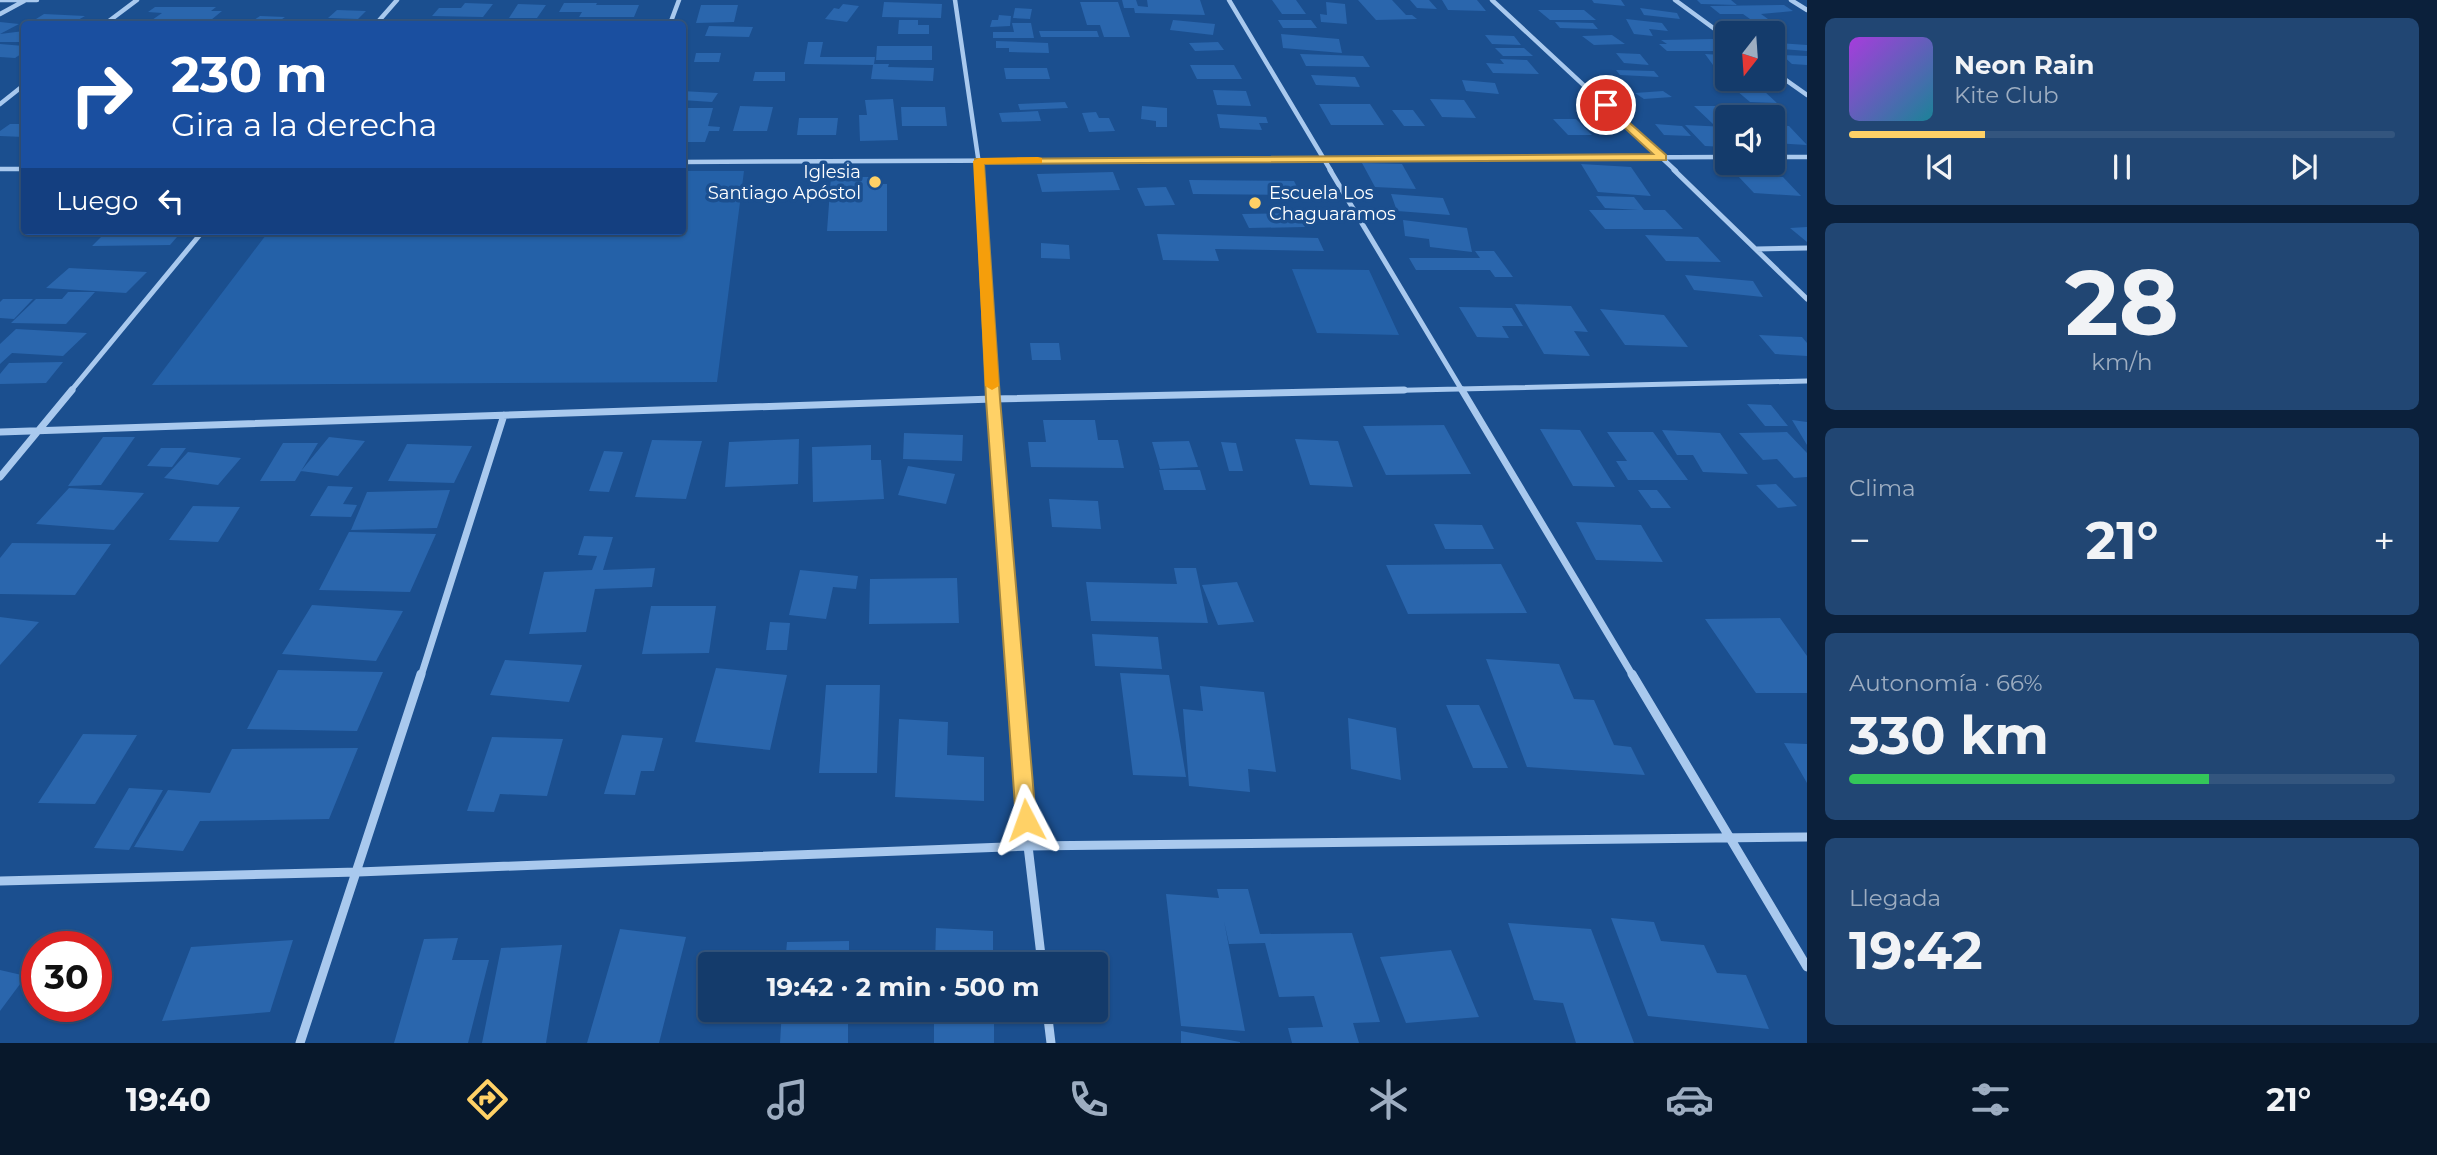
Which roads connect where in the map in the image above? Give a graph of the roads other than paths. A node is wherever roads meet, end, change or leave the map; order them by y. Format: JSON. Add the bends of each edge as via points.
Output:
{"nodes":[{"id":1,"x":0,"y":0,"type":"edge"},
{"id":2,"x":26,"y":0,"type":"edge"},
{"id":3,"x":37,"y":0,"type":"edge"},
{"id":4,"x":137,"y":0,"type":"edge"},
{"id":5,"x":397,"y":0,"type":"edge"},
{"id":6,"x":678,"y":0,"type":"edge"},
{"id":7,"x":955,"y":0,"type":"edge"},
{"id":8,"x":1229,"y":0,"type":"edge"},
{"id":9,"x":1492,"y":0,"type":"edge"},
{"id":10,"x":1675,"y":0,"type":"edge"},
{"id":11,"x":1791,"y":0,"type":"edge"},
{"id":12,"x":1807,"y":10,"type":"edge"},
{"id":13,"x":0,"y":14,"type":"edge"},
{"id":14,"x":109,"y":21,"type":"edge"},
{"id":15,"x":379,"y":21,"type":"edge"},
{"id":16,"x":671,"y":21,"type":"edge"},
{"id":17,"x":1715,"y":29,"type":"edge"},
{"id":18,"x":1785,"y":79,"type":"edge"},
{"id":19,"x":21,"y":87,"type":"edge"},
{"id":20,"x":1807,"y":95,"type":"edge"},
{"id":21,"x":0,"y":104,"type":"edge"},
{"id":22,"x":1715,"y":157,"type":"edge"},
{"id":23,"x":1785,"y":157,"type":"edge"},
{"id":24,"x":1807,"y":157,"type":"edge"},
{"id":25,"x":1321,"y":158,"type":"junction"},
{"id":26,"x":1662,"y":158,"type":"junction"},
{"id":27,"x":979,"y":161,"type":"junction"},
{"id":28,"x":686,"y":162,"type":"edge"},
{"id":29,"x":0,"y":169,"type":"edge"},
{"id":30,"x":21,"y":169,"type":"edge"},
{"id":31,"x":200,"y":235,"type":"edge"},
{"id":32,"x":1807,"y":248,"type":"edge"},
{"id":33,"x":1756,"y":249,"type":"junction"},
{"id":34,"x":1807,"y":299,"type":"edge"},
{"id":35,"x":1807,"y":381,"type":"edge"},
{"id":36,"x":1460,"y":388,"type":"junction"},
{"id":37,"x":993,"y":399,"type":"junction"},
{"id":38,"x":504,"y":415,"type":"junction"},
{"id":39,"x":0,"y":432,"type":"edge"},
{"id":40,"x":37,"y":432,"type":"junction"},
{"id":41,"x":0,"y":477,"type":"edge"},
{"id":42,"x":1807,"y":837,"type":"edge"},
{"id":43,"x":1730,"y":839,"type":"junction"},
{"id":44,"x":1028,"y":846,"type":"junction"},
{"id":45,"x":358,"y":872,"type":"junction"},
{"id":46,"x":0,"y":881,"type":"edge"},
{"id":47,"x":1041,"y":952,"type":"edge"},
{"id":48,"x":1807,"y":967,"type":"edge"},
{"id":49,"x":1048,"y":1022,"type":"edge"},
{"id":50,"x":300,"y":1043,"type":"edge"},
{"id":51,"x":1051,"y":1043,"type":"edge"}],
"edges":[{"from":1,"to":2,"type":"street"},
{"from":2,"to":3,"type":"street"},
{"from":2,"to":13,"type":"street"},
{"from":4,"to":14,"type":"street"},
{"from":5,"to":15,"type":"street"},
{"from":6,"to":16,"type":"street"},
{"from":7,"to":27,"type":"street"},
{"from":8,"to":25,"type":"street"},
{"from":9,"to":26,"type":"street"},
{"from":10,"to":17,"type":"street"},
{"from":11,"to":12,"type":"street"},
{"from":18,"to":20,"type":"street"},
{"from":19,"to":21,"type":"street"},
{"from":22,"to":26,"type":"street"},
{"from":23,"to":24,"type":"street"},
{"from":25,"to":26,"type":"street"},
{"from":25,"to":27,"type":"street"},
{"from":25,"to":36,"type":"street"},
{"from":26,"to":33,"type":"street"},
{"from":27,"to":28,"type":"street"},
{"from":27,"to":37,"type":"street"},
{"from":29,"to":30,"type":"street"},
{"from":31,"to":40,"type":"street"},
{"from":32,"to":33,"type":"street"},
{"from":33,"to":34,"type":"street"},
{"from":35,"to":36,"type":"street"},
{"from":36,"to":37,"type":"street"},
{"from":36,"to":43,"type":"street"},
{"from":37,"to":38,"type":"street"},
{"from":37,"to":44,"type":"street"},
{"from":38,"to":40,"type":"street"},
{"from":38,"to":45,"type":"street"},
{"from":39,"to":40,"type":"street"},
{"from":40,"to":41,"type":"street"},
{"from":42,"to":43,"type":"street"},
{"from":43,"to":44,"type":"street"},
{"from":43,"to":48,"type":"street"},
{"from":44,"to":45,"type":"street"},
{"from":44,"to":47,"type":"street"},
{"from":45,"to":46,"type":"street"},
{"from":45,"to":50,"type":"street"},
{"from":49,"to":51,"type":"street"}]}
